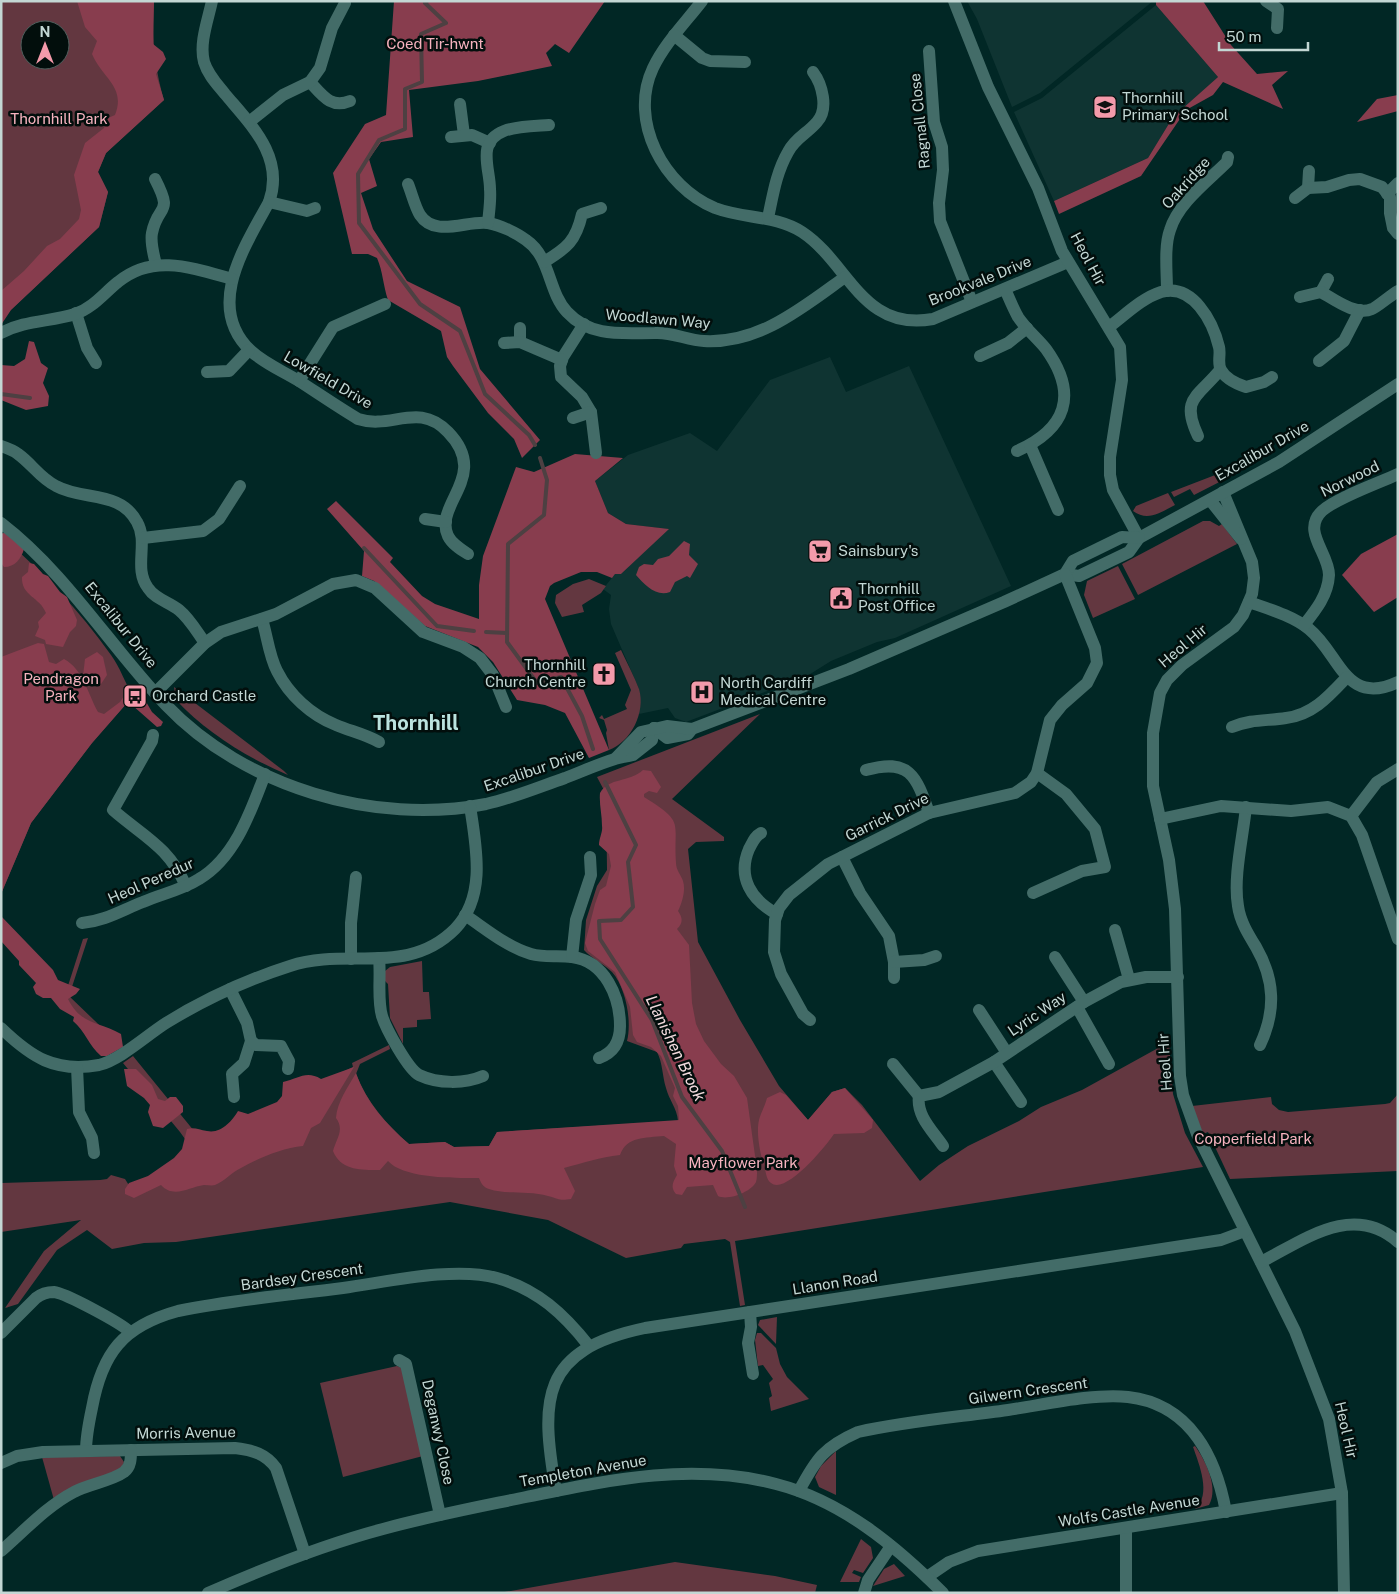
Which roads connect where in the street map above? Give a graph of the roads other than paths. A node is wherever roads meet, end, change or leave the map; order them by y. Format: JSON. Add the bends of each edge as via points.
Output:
{"nodes":[{"id":1,"x":212,"y":1,"type":"edge"},
{"id":2,"x":702,"y":1,"type":"edge"},
{"id":3,"x":954,"y":1,"type":"edge"},
{"id":4,"x":1266,"y":1,"type":"edge"},
{"id":5,"x":345,"y":3,"type":"dead end"},
{"id":6,"x":1283,"y":5,"type":"edge"},
{"id":7,"x":1277,"y":28,"type":"dead end"},
{"id":8,"x":674,"y":35,"type":"junction"},
{"id":9,"x":928,"y":51,"type":"dead end"},
{"id":10,"x":744,"y":62,"type":"dead end"},
{"id":11,"x":813,"y":72,"type":"dead end"},
{"id":12,"x":310,"y":82,"type":"junction"},
{"id":13,"x":350,"y":101,"type":"dead end"},
{"id":14,"x":460,"y":104,"type":"dead end"},
{"id":15,"x":249,"y":122,"type":"junction"},
{"id":16,"x":549,"y":125,"type":"dead end"},
{"id":17,"x":536,"y":126,"type":"junction"},
{"id":18,"x":464,"y":135,"type":"junction"},
{"id":19,"x":450,"y":137,"type":"dead end"},
{"id":20,"x":538,"y":140,"type":"dead end"},
{"id":21,"x":490,"y":143,"type":"junction"},
{"id":22,"x":1228,"y":157,"type":"dead end"},
{"id":23,"x":1309,"y":171,"type":"dead end"},
{"id":24,"x":155,"y":179,"type":"dead end"},
{"id":25,"x":1398,"y":183,"type":"edge"},
{"id":26,"x":408,"y":184,"type":"dead end"},
{"id":27,"x":1308,"y":188,"type":"junction"},
{"id":28,"x":1387,"y":194,"type":"junction"},
{"id":29,"x":1295,"y":198,"type":"dead end"},
{"id":30,"x":269,"y":202,"type":"junction"},
{"id":31,"x":315,"y":208,"type":"dead end"},
{"id":32,"x":601,"y":208,"type":"dead end"},
{"id":33,"x":768,"y":218,"type":"junction"},
{"id":34,"x":488,"y":223,"type":"junction"},
{"id":35,"x":1398,"y":234,"type":"edge"},
{"id":36,"x":544,"y":262,"type":"junction"},
{"id":37,"x":1068,"y":262,"type":"junction"},
{"id":38,"x":156,"y":265,"type":"junction"},
{"id":39,"x":844,"y":277,"type":"junction"},
{"id":40,"x":232,"y":279,"type":"junction"},
{"id":41,"x":1328,"y":279,"type":"dead end"},
{"id":42,"x":1005,"y":289,"type":"junction"},
{"id":43,"x":1167,"y":291,"type":"junction"},
{"id":44,"x":1321,"y":292,"type":"junction"},
{"id":45,"x":1398,"y":292,"type":"edge"},
{"id":46,"x":1300,"y":297,"type":"dead end"},
{"id":47,"x":972,"y":302,"type":"junction"},
{"id":48,"x":385,"y":304,"type":"dead end"},
{"id":49,"x":1360,"y":310,"type":"junction"},
{"id":50,"x":76,"y":314,"type":"junction"},
{"id":51,"x":584,"y":324,"type":"junction"},
{"id":52,"x":1109,"y":327,"type":"junction"},
{"id":53,"x":520,"y":328,"type":"dead end"},
{"id":54,"x":1026,"y":328,"type":"junction"},
{"id":55,"x":1,"y":333,"type":"edge"},
{"id":56,"x":520,"y":342,"type":"junction"},
{"id":57,"x":504,"y":343,"type":"dead end"},
{"id":58,"x":249,"y":350,"type":"junction"},
{"id":59,"x":980,"y":356,"type":"dead end"},
{"id":60,"x":562,"y":360,"type":"junction"},
{"id":61,"x":1319,"y":361,"type":"dead end"},
{"id":62,"x":96,"y":364,"type":"dead end"},
{"id":63,"x":1220,"y":370,"type":"junction"},
{"id":64,"x":207,"y":372,"type":"dead end"},
{"id":65,"x":1272,"y":377,"type":"dead end"},
{"id":66,"x":299,"y":381,"type":"junction"},
{"id":67,"x":1398,"y":384,"type":"edge"},
{"id":68,"x":591,"y":412,"type":"junction"},
{"id":69,"x":573,"y":418,"type":"dead end"},
{"id":70,"x":1198,"y":436,"type":"dead end"},
{"id":71,"x":1030,"y":445,"type":"junction"},
{"id":72,"x":1,"y":446,"type":"edge"},
{"id":73,"x":1017,"y":451,"type":"dead end"},
{"id":74,"x":596,"y":453,"type":"dead end"},
{"id":75,"x":1398,"y":474,"type":"edge"},
{"id":76,"x":240,"y":486,"type":"dead end"},
{"id":77,"x":1223,"y":492,"type":"junction"},
{"id":78,"x":1210,"y":500,"type":"junction"},
{"id":79,"x":1058,"y":510,"type":"dead end"},
{"id":80,"x":425,"y":519,"type":"dead end"},
{"id":81,"x":446,"y":522,"type":"junction"},
{"id":82,"x":1,"y":523,"type":"edge"},
{"id":83,"x":143,"y":538,"type":"junction"},
{"id":84,"x":1139,"y":538,"type":"junction"},
{"id":85,"x":1242,"y":541,"type":"junction"},
{"id":86,"x":468,"y":554,"type":"dead end"},
{"id":87,"x":1064,"y":574,"type":"junction"},
{"id":88,"x":1249,"y":602,"type":"junction"},
{"id":89,"x":262,"y":619,"type":"junction"},
{"id":90,"x":1304,"y":625,"type":"junction"},
{"id":91,"x":205,"y":643,"type":"junction"},
{"id":92,"x":1347,"y":677,"type":"junction"},
{"id":93,"x":1398,"y":682,"type":"edge"},
{"id":94,"x":155,"y":693,"type":"junction"},
{"id":95,"x":506,"y":706,"type":"dead end"},
{"id":96,"x":1232,"y":727,"type":"dead end"},
{"id":97,"x":153,"y":734,"type":"dead end"},
{"id":98,"x":379,"y":742,"type":"dead end"},
{"id":99,"x":1398,"y":769,"type":"edge"},
{"id":100,"x":866,"y":770,"type":"dead end"},
{"id":101,"x":1037,"y":773,"type":"junction"},
{"id":102,"x":265,"y":774,"type":"junction"},
{"id":103,"x":470,"y":806,"type":"junction"},
{"id":104,"x":1246,"y":807,"type":"junction"},
{"id":105,"x":929,"y":812,"type":"junction"},
{"id":106,"x":1351,"y":816,"type":"junction"},
{"id":107,"x":1160,"y":819,"type":"junction"},
{"id":108,"x":760,"y":833,"type":"dead end"},
{"id":109,"x":590,"y":857,"type":"dead end"},
{"id":110,"x":842,"y":857,"type":"junction"},
{"id":111,"x":356,"y":877,"type":"dead end"},
{"id":112,"x":186,"y":886,"type":"junction"},
{"id":113,"x":1032,"y":893,"type":"dead end"},
{"id":114,"x":777,"y":914,"type":"junction"},
{"id":115,"x":465,"y":916,"type":"junction"},
{"id":116,"x":82,"y":923,"type":"dead end"},
{"id":117,"x":1115,"y":930,"type":"dead end"},
{"id":118,"x":1398,"y":940,"type":"edge"},
{"id":119,"x":936,"y":956,"type":"dead end"},
{"id":120,"x":572,"y":957,"type":"junction"},
{"id":121,"x":1055,"y":957,"type":"dead end"},
{"id":122,"x":379,"y":958,"type":"junction"},
{"id":123,"x":351,"y":959,"type":"junction"},
{"id":124,"x":894,"y":962,"type":"junction"},
{"id":125,"x":1178,"y":977,"type":"junction"},
{"id":126,"x":894,"y":978,"type":"dead end"},
{"id":127,"x":1129,"y":979,"type":"junction"},
{"id":128,"x":230,"y":989,"type":"junction"},
{"id":129,"x":1081,"y":1005,"type":"junction"},
{"id":130,"x":979,"y":1010,"type":"dead end"},
{"id":131,"x":810,"y":1020,"type":"dead end"},
{"id":132,"x":1,"y":1028,"type":"edge"},
{"id":133,"x":251,"y":1042,"type":"junction"},
{"id":134,"x":1260,"y":1045,"type":"dead end"},
{"id":135,"x":1007,"y":1053,"type":"junction"},
{"id":136,"x":599,"y":1058,"type":"dead end"},
{"id":137,"x":994,"y":1062,"type":"junction"},
{"id":138,"x":893,"y":1064,"type":"dead end"},
{"id":139,"x":1109,"y":1064,"type":"dead end"},
{"id":140,"x":77,"y":1067,"type":"junction"},
{"id":141,"x":288,"y":1069,"type":"dead end"},
{"id":142,"x":483,"y":1076,"type":"dead end"},
{"id":143,"x":919,"y":1096,"type":"junction"},
{"id":144,"x":234,"y":1097,"type":"dead end"},
{"id":145,"x":1021,"y":1102,"type":"dead end"},
{"id":146,"x":943,"y":1146,"type":"dead end"},
{"id":147,"x":94,"y":1153,"type":"dead end"},
{"id":148,"x":1245,"y":1231,"type":"junction"},
{"id":149,"x":1398,"y":1242,"type":"edge"},
{"id":150,"x":1261,"y":1262,"type":"junction"},
{"id":151,"x":750,"y":1312,"type":"junction"},
{"id":152,"x":130,"y":1332,"type":"junction"},
{"id":153,"x":1,"y":1333,"type":"edge"},
{"id":154,"x":588,"y":1346,"type":"junction"},
{"id":155,"x":399,"y":1360,"type":"dead end"},
{"id":156,"x":753,"y":1374,"type":"dead end"},
{"id":157,"x":131,"y":1450,"type":"junction"},
{"id":158,"x":86,"y":1451,"type":"junction"},
{"id":159,"x":1,"y":1463,"type":"edge"},
{"id":160,"x":556,"y":1491,"type":"junction"},
{"id":161,"x":799,"y":1491,"type":"junction"},
{"id":162,"x":1342,"y":1493,"type":"junction"},
{"id":163,"x":1226,"y":1512,"type":"junction"},
{"id":164,"x":440,"y":1515,"type":"junction"},
{"id":165,"x":1126,"y":1528,"type":"junction"},
{"id":166,"x":891,"y":1546,"type":"junction"},
{"id":167,"x":1,"y":1552,"type":"edge"},
{"id":168,"x":305,"y":1554,"type":"junction"},
{"id":169,"x":927,"y":1577,"type":"junction"},
{"id":170,"x":208,"y":1593,"type":"edge"},
{"id":171,"x":864,"y":1593,"type":"edge"},
{"id":172,"x":943,"y":1593,"type":"edge"},
{"id":173,"x":1126,"y":1593,"type":"edge"},
{"id":174,"x":1344,"y":1593,"type":"edge"}],
"edges":[{"from":1,"to":15,"type":"street","name":"Lowfield Drive","via":[[203,43],[204,61],[210,76]]},
{"from":2,"to":8,"type":"street","name":"Brookvale Drive"},
{"from":3,"to":37,"type":"street","name":"Heol Hir","via":[[988,86],[1038,188]]},
{"from":4,"to":6,"type":"street"},
{"from":5,"to":12,"type":"street","via":[[332,28],[320,68]]},
{"from":6,"to":7,"type":"street"},
{"from":8,"to":10,"type":"street","via":[[702,58]]},
{"from":8,"to":33,"type":"street","name":"Brookvale Drive","via":[[652,70],[646,93],[646,123],[658,154],[676,182],[699,200],[729,213]]},
{"from":9,"to":47,"type":"street","name":"Ragnall Close","via":[[934,122],[942,147],[940,221]]},
{"from":11,"to":33,"type":"street","via":[[821,86],[822,114],[788,151],[777,177]]},
{"from":12,"to":13,"type":"street","via":[[330,102],[342,105]]},
{"from":12,"to":15,"type":"street","via":[[283,95]]},
{"from":14,"to":18,"type":"street"},
{"from":15,"to":30,"type":"street","name":"Lowfield Drive","via":[[269,154],[273,179]]},
{"from":16,"to":17,"type":"street"},
{"from":17,"to":20,"type":"street"},
{"from":17,"to":21,"type":"street","via":[[502,132]]},
{"from":18,"to":19,"type":"street"},
{"from":18,"to":21,"type":"street"},
{"from":21,"to":34,"type":"street","via":[[485,162],[490,189]]},
{"from":22,"to":43,"type":"street","name":"Oakridge","via":[[1172,223],[1168,241]]},
{"from":23,"to":27,"type":"street"},
{"from":24,"to":38,"type":"street","via":[[165,202],[152,232]]},
{"from":25,"to":28,"type":"street"},
{"from":26,"to":34,"type":"street","name":"Woodlawn Way","via":[[420,216],[428,223],[437,227]]},
{"from":27,"to":28,"type":"street","via":[[1360,179],[1382,187]]},
{"from":27,"to":29,"type":"street"},
{"from":28,"to":35,"type":"street","via":[[1393,228]]},
{"from":30,"to":31,"type":"street","via":[[307,211]]},
{"from":30,"to":40,"type":"street","name":"Lowfield Drive"},
{"from":32,"to":36,"type":"street","via":[[579,212],[579,230],[572,242]]},
{"from":33,"to":39,"type":"street","name":"Brookvale Drive","via":[[808,236],[828,253]]},
{"from":34,"to":36,"type":"street","name":"Woodlawn Way","via":[[527,240]]},
{"from":36,"to":51,"type":"street","name":"Woodlawn Way","via":[[566,311]]},
{"from":37,"to":42,"type":"street","name":"Brookvale Drive"},
{"from":37,"to":52,"type":"street","name":"Heol Hir"},
{"from":38,"to":40,"type":"street","via":[[182,266]]},
{"from":38,"to":50,"type":"street","via":[[131,273]]},
{"from":39,"to":47,"type":"street","name":"Brookvale Drive","via":[[864,299],[902,319],[932,319]]},
{"from":39,"to":51,"type":"street","name":"Woodlawn Way","via":[[767,329],[728,341],[701,341],[658,332],[615,334]]},
{"from":40,"to":58,"type":"street","name":"Lowfield Drive","via":[[230,318]]},
{"from":41,"to":44,"type":"street"},
{"from":42,"to":47,"type":"street","name":"Brookvale Drive"},
{"from":42,"to":54,"type":"street"},
{"from":43,"to":52,"type":"street","via":[[1152,296]]},
{"from":43,"to":63,"type":"street","via":[[1183,294],[1201,308],[1217,341]]},
{"from":44,"to":46,"type":"street"},
{"from":44,"to":49,"type":"street"},
{"from":45,"to":49,"type":"street","via":[[1373,309]]},
{"from":48,"to":66,"type":"street","via":[[333,327]]},
{"from":49,"to":61,"type":"street","via":[[1344,341]]},
{"from":50,"to":55,"type":"street","via":[[34,321]]},
{"from":50,"to":62,"type":"street"},
{"from":51,"to":60,"type":"street"},
{"from":52,"to":84,"type":"street","name":"Heol Hir","via":[[1120,347],[1123,368],[1110,475],[1113,490]]},
{"from":53,"to":56,"type":"street"},
{"from":54,"to":59,"type":"street","via":[[1008,343]]},
{"from":54,"to":71,"type":"street","via":[[1054,362],[1063,397],[1061,414],[1053,428]]},
{"from":56,"to":57,"type":"street"},
{"from":56,"to":60,"type":"street"},
{"from":58,"to":64,"type":"street","via":[[229,371]]},
{"from":58,"to":66,"type":"street","name":"Lowfield Drive"},
{"from":60,"to":68,"type":"street","via":[[561,377],[582,397]]},
{"from":63,"to":65,"type":"street","via":[[1246,386]]},
{"from":63,"to":70,"type":"street","via":[[1191,404],[1190,419]]},
{"from":66,"to":81,"type":"street","name":"Lowfield Drive","via":[[358,419],[376,423],[423,417],[448,432],[462,452],[465,470]]},
{"from":67,"to":77,"type":"street","name":"Excalibur Drive","via":[[1279,462]]},
{"from":68,"to":69,"type":"street"},
{"from":68,"to":74,"type":"street"},
{"from":71,"to":73,"type":"street"},
{"from":71,"to":79,"type":"street"},
{"from":72,"to":83,"type":"street","via":[[19,454],[40,475],[57,486],[117,502],[132,514]]},
{"from":75,"to":90,"type":"street","name":"Norwood","via":[[1327,507],[1316,519],[1315,535],[1326,563],[1328,583],[1321,602]]},
{"from":76,"to":83,"type":"street","via":[[218,519],[203,531]]},
{"from":77,"to":78,"type":"street","name":"Excalibur Drive"},
{"from":77,"to":85,"type":"street","name":"Heol Hir"},
{"from":78,"to":84,"type":"street","name":"Excalibur Drive"},
{"from":78,"to":85,"type":"street","name":"Heol Hir"},
{"from":80,"to":81,"type":"street"},
{"from":81,"to":86,"type":"street","via":[[452,541]]},
{"from":82,"to":94,"type":"street","name":"Excalibur Drive","via":[[32,548],[67,585]]},
{"from":83,"to":91,"type":"street","via":[[141,567],[148,588],[181,611]]},
{"from":84,"to":87,"type":"street","name":"Excalibur Drive","via":[[1122,536],[1073,561]]},
{"from":85,"to":88,"type":"street","name":"Heol Hir","via":[[1254,571]]},
{"from":87,"to":101,"type":"street","via":[[1095,648],[1097,663],[1087,683],[1050,720]]},
{"from":87,"to":103,"type":"street","name":"Excalibur Drive","via":[[877,657],[692,729],[688,734],[667,738],[654,728],[641,732],[616,758],[498,801]]},
{"from":88,"to":90,"type":"street"},
{"from":88,"to":107,"type":"street","name":"Heol Hir","via":[[1234,627],[1175,672],[1160,694],[1154,719],[1152,766]]},
{"from":89,"to":91,"type":"street","via":[[231,628]]},
{"from":89,"to":95,"type":"street","via":[[299,604],[332,584],[348,580],[363,582],[375,588],[423,632],[458,645],[480,658],[496,680]]},
{"from":89,"to":98,"type":"street","via":[[276,670],[291,693],[312,712],[334,725]]},
{"from":90,"to":92,"type":"street"},
{"from":91,"to":94,"type":"street"},
{"from":92,"to":93,"type":"street","via":[[1358,686],[1374,689]]},
{"from":92,"to":96,"type":"street","via":[[1324,701],[1307,712],[1288,718],[1253,720]]},
{"from":94,"to":102,"type":"street","name":"Excalibur Drive","via":[[203,737]]},
{"from":97,"to":112,"type":"street","via":[[113,810],[166,853]]},
{"from":99,"to":106,"type":"street","via":[[1377,782]]},
{"from":100,"to":105,"type":"street","via":[[890,765],[907,770],[917,783]]},
{"from":101,"to":105,"type":"street","name":"Garrick Drive","via":[[1015,793]]},
{"from":101,"to":113,"type":"street","via":[[1066,794],[1095,829],[1105,867],[1082,872]]},
{"from":102,"to":103,"type":"street","name":"Excalibur Drive","via":[[303,790],[367,805],[417,809]]},
{"from":102,"to":112,"type":"street","name":"Heol Peredur","via":[[226,855],[209,872]]},
{"from":103,"to":115,"type":"street","via":[[477,868],[473,896]]},
{"from":104,"to":106,"type":"street","via":[[1291,811],[1328,807]]},
{"from":104,"to":107,"type":"street","via":[[1221,806]]},
{"from":104,"to":134,"type":"street","via":[[1237,905],[1266,966],[1272,990],[1270,1020]]},
{"from":105,"to":110,"type":"street","name":"Garrick Drive"},
{"from":106,"to":118,"type":"street","via":[[1366,845]]},
{"from":107,"to":125,"type":"street","name":"Heol Hir","via":[[1174,890]]},
{"from":108,"to":114,"type":"street","via":[[755,836],[748,853],[745,879],[748,889],[758,901]]},
{"from":109,"to":120,"type":"street","via":[[590,875],[576,920]]},
{"from":110,"to":114,"type":"street","name":"Garrick Drive","via":[[799,886],[783,902]]},
{"from":110,"to":124,"type":"street","via":[[860,893],[889,936]]},
{"from":111,"to":123,"type":"street"},
{"from":112,"to":116,"type":"street","name":"Heol Peredur","via":[[108,918]]},
{"from":114,"to":131,"type":"street","name":"Garrick Drive","via":[[773,942],[776,963],[803,1014]]},
{"from":115,"to":120,"type":"street","via":[[524,952],[544,957]]},
{"from":115,"to":122,"type":"street","via":[[450,934],[431,948],[405,956]]},
{"from":117,"to":127,"type":"street"},
{"from":119,"to":124,"type":"street"},
{"from":120,"to":136,"type":"street","via":[[587,962],[609,981],[617,1003],[619,1034],[610,1053]]},
{"from":121,"to":129,"type":"street","name":"Lyric Way"},
{"from":122,"to":123,"type":"street"},
{"from":122,"to":142,"type":"street","via":[[383,1018],[413,1070],[427,1077],[452,1082]]},
{"from":123,"to":128,"type":"street","via":[[307,961]]},
{"from":124,"to":126,"type":"street"},
{"from":125,"to":127,"type":"street","name":"Lyric Way"},
{"from":125,"to":148,"type":"street","name":"Heol Hir","via":[[1183,1095],[1203,1148]]},
{"from":127,"to":129,"type":"street","name":"Lyric Way"},
{"from":128,"to":133,"type":"street","via":[[247,1023]]},
{"from":128,"to":140,"type":"street","via":[[197,1005],[122,1053],[100,1064]]},
{"from":129,"to":135,"type":"street","name":"Lyric Way"},
{"from":129,"to":139,"type":"street"},
{"from":130,"to":135,"type":"street","name":"Lyric Way"},
{"from":132,"to":140,"type":"street","via":[[35,1057]]},
{"from":133,"to":141,"type":"street","via":[[281,1046],[289,1061]]},
{"from":133,"to":144,"type":"street","via":[[244,1063],[232,1074]]},
{"from":135,"to":137,"type":"street","name":"Lyric Way"},
{"from":137,"to":143,"type":"street","name":"Lyric Way","via":[[939,1092]]},
{"from":137,"to":145,"type":"street"},
{"from":138,"to":143,"type":"street"},
{"from":140,"to":147,"type":"street","via":[[78,1105],[92,1138]]},
{"from":143,"to":146,"type":"street","via":[[921,1116]]},
{"from":148,"to":150,"type":"street","name":"Heol Hir"},
{"from":148,"to":151,"type":"street","name":"Llanon Road","via":[[1221,1240]]},
{"from":149,"to":150,"type":"street","via":[[1374,1228],[1341,1225],[1323,1230]]},
{"from":150,"to":162,"type":"street","name":"Heol Hir","via":[[1296,1331],[1319,1390],[1332,1433]]},
{"from":151,"to":154,"type":"street","name":"Llanon Road","via":[[630,1331]]},
{"from":151,"to":156,"type":"street","via":[[748,1343]]},
{"from":152,"to":153,"type":"street","via":[[106,1317],[54,1292],[47,1292],[36,1298]]},
{"from":152,"to":154,"type":"street","name":"Bardsey Crescent","via":[[166,1314],[190,1309],[426,1277],[475,1274],[508,1281],[536,1294],[558,1310]]},
{"from":152,"to":158,"type":"street","name":"Bardsey Crescent","via":[[109,1356],[99,1377]]},
{"from":154,"to":160,"type":"street","name":"Llanon Road","via":[[560,1373],[550,1396],[548,1434]]},
{"from":155,"to":164,"type":"street","name":"Deganwy Close","via":[[406,1364]]},
{"from":157,"to":158,"type":"street","name":"Morris Avenue"},
{"from":157,"to":167,"type":"street","via":[[130,1463],[122,1473],[71,1493]]},
{"from":157,"to":168,"type":"street","name":"Morris Avenue","via":[[236,1448],[260,1453],[271,1462],[280,1477]]},
{"from":158,"to":159,"type":"street","name":"Morris Avenue","via":[[34,1453]]},
{"from":160,"to":161,"type":"street","name":"Templeton Avenue","via":[[631,1477],[686,1472],[738,1476]]},
{"from":160,"to":164,"type":"street","name":"Templeton Avenue"},
{"from":161,"to":163,"type":"street","name":"Gilwern Crescent","via":[[820,1455],[836,1442],[858,1432],[1078,1400],[1128,1397],[1166,1410],[1197,1436],[1214,1466]]},
{"from":161,"to":166,"type":"street","name":"Templeton Avenue","via":[[857,1520]]},
{"from":162,"to":163,"type":"street","name":"Wolfs Castle Avenue"},
{"from":162,"to":174,"type":"street","name":"Heol Hir"},
{"from":163,"to":165,"type":"street","name":"Wolfs Castle Avenue"},
{"from":164,"to":168,"type":"street","name":"Templeton Avenue","via":[[384,1528]]},
{"from":165,"to":169,"type":"street","name":"Wolfs Castle Avenue","via":[[978,1551],[949,1562]]},
{"from":165,"to":173,"type":"street"},
{"from":166,"to":169,"type":"street","name":"Templeton Avenue"},
{"from":166,"to":171,"type":"street","via":[[868,1580]]},
{"from":168,"to":170,"type":"street","name":"Templeton Avenue"},
{"from":169,"to":172,"type":"street","name":"Templeton Avenue"}]}
